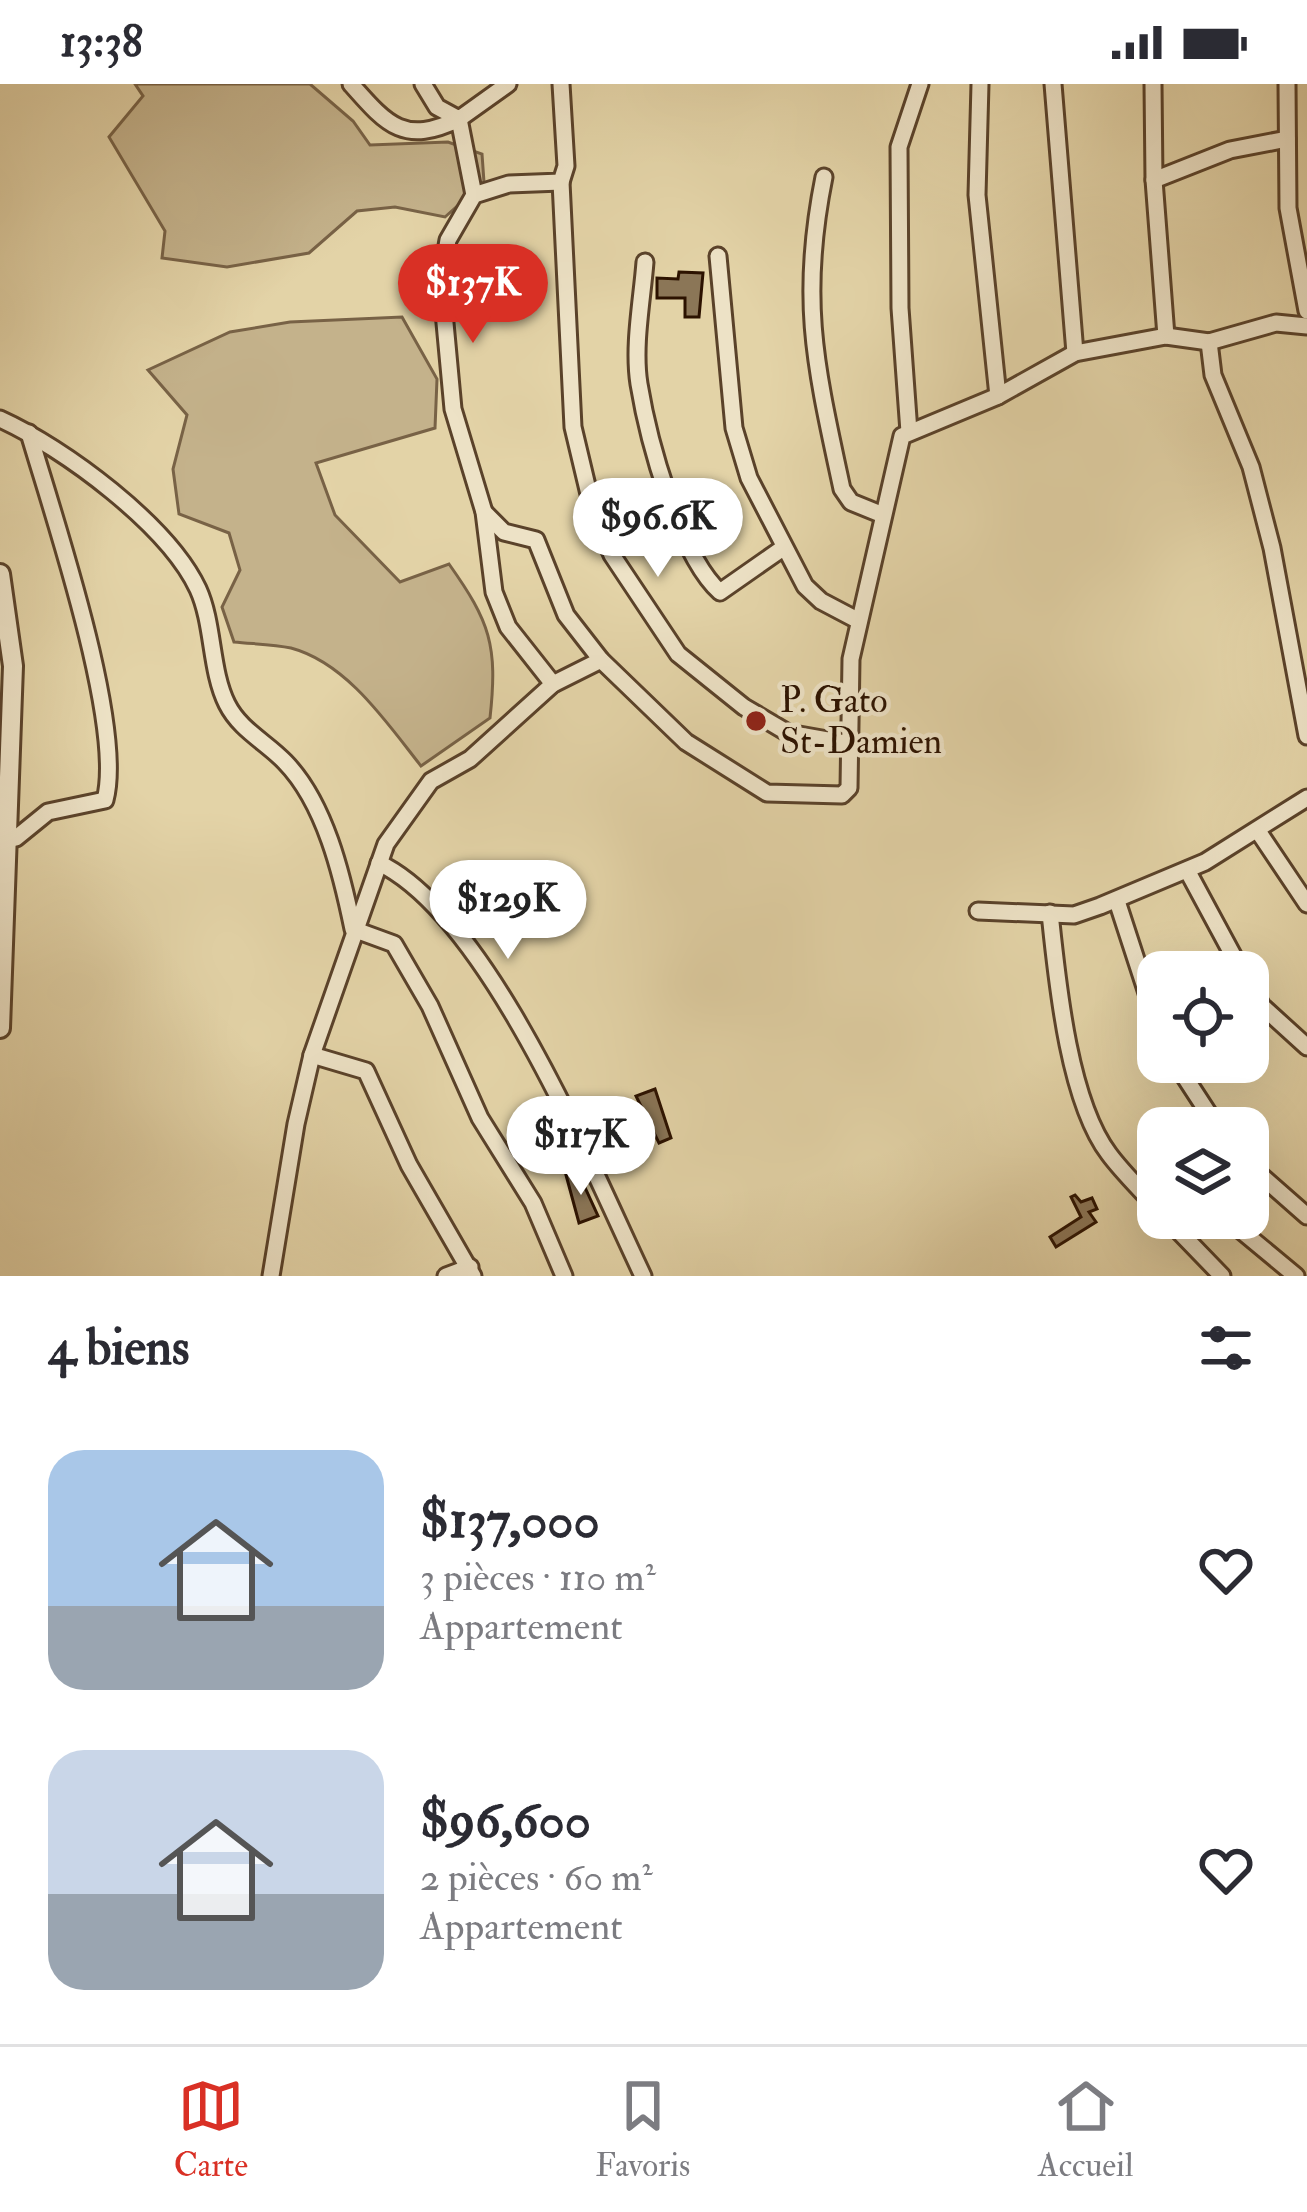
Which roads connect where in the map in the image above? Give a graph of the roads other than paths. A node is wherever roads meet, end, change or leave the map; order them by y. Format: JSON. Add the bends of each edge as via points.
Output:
{"nodes":[{"id":1,"x":351,"y":84,"type":"edge"},
{"id":2,"x":423,"y":84,"type":"edge"},
{"id":3,"x":508,"y":84,"type":"edge"},
{"id":4,"x":561,"y":84,"type":"edge"},
{"id":5,"x":920,"y":84,"type":"edge"},
{"id":6,"x":980,"y":84,"type":"edge"},
{"id":7,"x":1053,"y":84,"type":"edge"},
{"id":8,"x":1154,"y":84,"type":"edge"},
{"id":9,"x":1287,"y":84,"type":"edge"},
{"id":10,"x":459,"y":119,"type":"junction"},
{"id":11,"x":1287,"y":139,"type":"junction"},
{"id":12,"x":824,"y":177,"type":"dead end"},
{"id":13,"x":1154,"y":180,"type":"junction"},
{"id":14,"x":561,"y":182,"type":"junction"},
{"id":15,"x":474,"y":195,"type":"junction"},
{"id":16,"x":718,"y":256,"type":"dead end"},
{"id":17,"x":645,"y":262,"type":"dead end"},
{"id":18,"x":1307,"y":311,"type":"edge"},
{"id":19,"x":1307,"y":326,"type":"edge"},
{"id":20,"x":1166,"y":336,"type":"junction"},
{"id":21,"x":1209,"y":342,"type":"junction"},
{"id":22,"x":1075,"y":353,"type":"junction"},
{"id":23,"x":998,"y":396,"type":"junction"},
{"id":24,"x":0,"y":419,"type":"edge"},
{"id":25,"x":909,"y":432,"type":"junction"},
{"id":26,"x":29,"y":433,"type":"junction"},
{"id":27,"x":484,"y":512,"type":"junction"},
{"id":28,"x":884,"y":515,"type":"junction"},
{"id":29,"x":783,"y":548,"type":"junction"},
{"id":30,"x":0,"y":574,"type":"edge"},
{"id":31,"x":859,"y":621,"type":"junction"},
{"id":32,"x":601,"y":660,"type":"junction"},
{"id":33,"x":553,"y":685,"type":"junction"},
{"id":34,"x":1307,"y":736,"type":"edge"},
{"id":35,"x":850,"y":744,"type":"junction"},
{"id":36,"x":1307,"y":798,"type":"edge"},
{"id":37,"x":1258,"y":831,"type":"junction"},
{"id":38,"x":4,"y":844,"type":"edge"},
{"id":39,"x":379,"y":863,"type":"junction"},
{"id":40,"x":1186,"y":870,"type":"junction"},
{"id":41,"x":1117,"y":901,"type":"junction"},
{"id":42,"x":1307,"y":904,"type":"edge"},
{"id":43,"x":978,"y":911,"type":"dead end"},
{"id":44,"x":1051,"y":913,"type":"junction"},
{"id":45,"x":353,"y":929,"type":"junction"},
{"id":46,"x":1230,"y":951,"type":"edge"},
{"id":47,"x":1137,"y":962,"type":"edge"},
{"id":48,"x":1269,"y":1013,"type":"edge"},
{"id":49,"x":0,"y":1028,"type":"edge"},
{"id":50,"x":1307,"y":1048,"type":"edge"},
{"id":51,"x":313,"y":1055,"type":"junction"},
{"id":52,"x":1269,"y":1183,"type":"edge"},
{"id":53,"x":1137,"y":1185,"type":"edge"},
{"id":54,"x":1307,"y":1216,"type":"edge"},
{"id":55,"x":1186,"y":1239,"type":"edge"},
{"id":56,"x":1251,"y":1239,"type":"edge"},
{"id":57,"x":471,"y":1272,"type":"edge"},
{"id":58,"x":271,"y":1276,"type":"edge"},
{"id":59,"x":446,"y":1276,"type":"edge"},
{"id":60,"x":564,"y":1276,"type":"edge"},
{"id":61,"x":643,"y":1276,"type":"edge"},
{"id":62,"x":1222,"y":1276,"type":"edge"},
{"id":63,"x":1296,"y":1276,"type":"edge"}],
"edges":[{"from":1,"to":10,"type":"street","via":[[399,130],[431,133]]},
{"from":2,"to":10,"type":"street","via":[[437,106]]},
{"from":3,"to":10,"type":"street"},
{"from":4,"to":14,"type":"street"},
{"from":5,"to":25,"type":"street","via":[[899,147]]},
{"from":6,"to":23,"type":"street","via":[[977,195]]},
{"from":7,"to":22,"type":"street"},
{"from":8,"to":13,"type":"street"},
{"from":9,"to":11,"type":"street"},
{"from":10,"to":15,"type":"street"},
{"from":11,"to":13,"type":"street"},
{"from":11,"to":18,"type":"street","via":[[1288,208]]},
{"from":12,"to":28,"type":"street","via":[[809,277],[814,368],[842,489],[851,502]]},
{"from":13,"to":20,"type":"street"},
{"from":14,"to":15,"type":"street"},
{"from":14,"to":35,"type":"street","via":[[573,427],[612,556],[678,653],[744,707],[788,733]]},
{"from":15,"to":27,"type":"street","via":[[448,240],[441,280],[453,409]]},
{"from":16,"to":29,"type":"street","via":[[740,453]]},
{"from":17,"to":29,"type":"street","via":[[638,381],[672,505],[694,553],[720,592]]},
{"from":19,"to":21,"type":"street","via":[[1276,323]]},
{"from":20,"to":21,"type":"street"},
{"from":20,"to":22,"type":"street"},
{"from":21,"to":34,"type":"street","via":[[1213,375],[1252,467]]},
{"from":22,"to":23,"type":"street"},
{"from":23,"to":25,"type":"street"},
{"from":24,"to":26,"type":"street"},
{"from":25,"to":28,"type":"street","via":[[898,443]]},
{"from":26,"to":38,"type":"street","via":[[84,621],[107,789],[105,800],[48,812]]},
{"from":26,"to":45,"type":"street","via":[[116,494],[182,563],[200,593],[227,704],[286,762],[318,816]]},
{"from":27,"to":32,"type":"street","via":[[504,532],[536,539],[564,611]]},
{"from":27,"to":33,"type":"street","via":[[493,586],[508,627]]},
{"from":28,"to":31,"type":"street"},
{"from":29,"to":31,"type":"street","via":[[821,602]]},
{"from":30,"to":38,"type":"street","via":[[13,666]]},
{"from":31,"to":35,"type":"street"},
{"from":32,"to":33,"type":"street"},
{"from":32,"to":35,"type":"street","via":[[686,742],[767,793],[842,795]]},
{"from":33,"to":39,"type":"street","via":[[470,759],[431,781]]},
{"from":36,"to":37,"type":"street"},
{"from":37,"to":40,"type":"street"},
{"from":37,"to":42,"type":"street"},
{"from":38,"to":49,"type":"street"},
{"from":39,"to":45,"type":"street"},
{"from":39,"to":61,"type":"street","via":[[472,945],[561,1104]]},
{"from":40,"to":41,"type":"street"},
{"from":40,"to":46,"type":"street"},
{"from":41,"to":44,"type":"street","via":[[1074,915]]},
{"from":41,"to":47,"type":"street"},
{"from":43,"to":44,"type":"street"},
{"from":44,"to":53,"type":"street","via":[[1060,1007],[1079,1083],[1105,1148]]},
{"from":45,"to":51,"type":"street"},
{"from":45,"to":60,"type":"street","via":[[394,944],[480,1118],[530,1196]]},
{"from":48,"to":50,"type":"street"},
{"from":51,"to":57,"type":"street","via":[[366,1071]]},
{"from":51,"to":58,"type":"street"},
{"from":52,"to":54,"type":"street"},
{"from":55,"to":62,"type":"street"},
{"from":56,"to":63,"type":"street"},
{"from":57,"to":59,"type":"street"}]}
